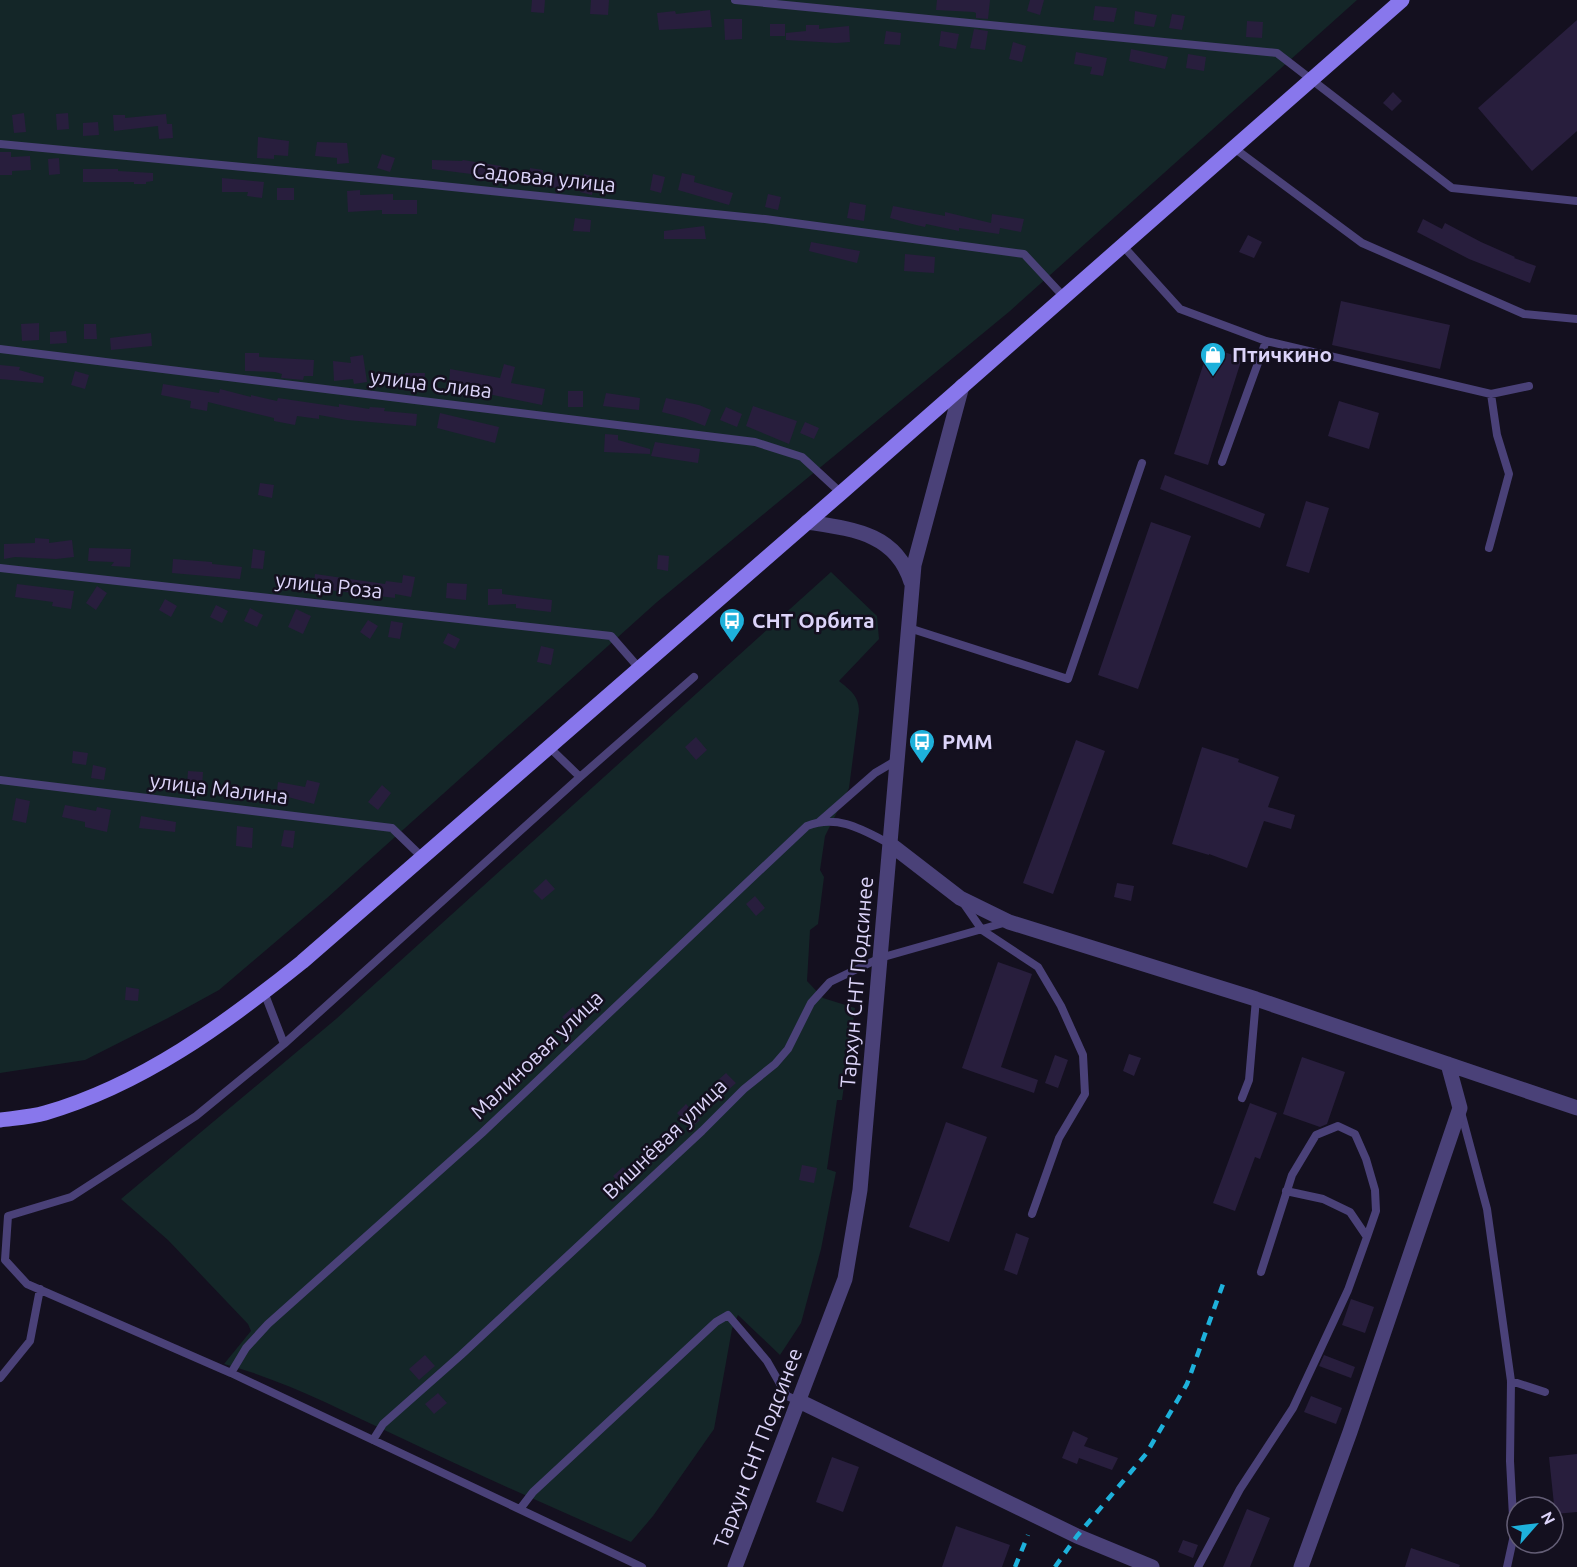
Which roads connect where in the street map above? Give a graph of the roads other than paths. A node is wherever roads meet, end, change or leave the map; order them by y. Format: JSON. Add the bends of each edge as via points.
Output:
{"nodes":[{"id":1,"x":735,"y":0,"type":"edge"},
{"id":2,"x":1402,"y":0,"type":"edge"},
{"id":3,"x":1311,"y":80,"type":"junction"},
{"id":4,"x":0,"y":144,"type":"edge"},
{"id":5,"x":1234,"y":148,"type":"junction"},
{"id":6,"x":1577,"y":201,"type":"edge"},
{"id":7,"x":1123,"y":246,"type":"junction"},
{"id":8,"x":1064,"y":297,"type":"junction"},
{"id":9,"x":1577,"y":319,"type":"edge"},
{"id":10,"x":1266,"y":341,"type":"junction"},
{"id":11,"x":0,"y":349,"type":"edge"},
{"id":12,"x":962,"y":386,"type":"junction"},
{"id":13,"x":1529,"y":386,"type":"dead end"},
{"id":14,"x":1491,"y":394,"type":"junction"},
{"id":15,"x":1222,"y":462,"type":"dead end"},
{"id":16,"x":1142,"y":463,"type":"dead end"},
{"id":17,"x":841,"y":493,"type":"junction"},
{"id":18,"x":807,"y":522,"type":"junction"},
{"id":19,"x":1489,"y":548,"type":"dead end"},
{"id":20,"x":0,"y":568,"type":"edge"},
{"id":21,"x":912,"y":587,"type":"junction"},
{"id":22,"x":909,"y":628,"type":"junction"},
{"id":23,"x":639,"y":668,"type":"junction"},
{"id":24,"x":694,"y":677,"type":"dead end"},
{"id":25,"x":549,"y":747,"type":"junction"},
{"id":26,"x":897,"y":760,"type":"junction"},
{"id":27,"x":580,"y":777,"type":"junction"},
{"id":28,"x":0,"y":780,"type":"edge"},
{"id":29,"x":819,"y":822,"type":"junction"},
{"id":30,"x":890,"y":844,"type":"junction"},
{"id":31,"x":422,"y":857,"type":"junction"},
{"id":32,"x":960,"y":898,"type":"junction"},
{"id":33,"x":1009,"y":922,"type":"junction"},
{"id":34,"x":982,"y":930,"type":"junction"},
{"id":35,"x":880,"y":958,"type":"junction"},
{"id":36,"x":264,"y":992,"type":"junction"},
{"id":37,"x":1256,"y":999,"type":"junction"},
{"id":38,"x":284,"y":1044,"type":"junction"},
{"id":39,"x":1448,"y":1064,"type":"junction"},
{"id":40,"x":1242,"y":1098,"type":"dead end"},
{"id":41,"x":1460,"y":1108,"type":"junction"},
{"id":42,"x":1577,"y":1108,"type":"edge"},
{"id":43,"x":0,"y":1120,"type":"edge"},
{"id":44,"x":1286,"y":1191,"type":"junction"},
{"id":45,"x":1032,"y":1214,"type":"dead end"},
{"id":46,"x":1367,"y":1237,"type":"junction"},
{"id":47,"x":1261,"y":1272,"type":"dead end"},
{"id":48,"x":40,"y":1289,"type":"junction"},
{"id":49,"x":231,"y":1373,"type":"junction"},
{"id":50,"x":0,"y":1378,"type":"edge"},
{"id":51,"x":1510,"y":1381,"type":"junction"},
{"id":52,"x":1545,"y":1392,"type":"dead end"},
{"id":53,"x":799,"y":1401,"type":"junction"},
{"id":54,"x":373,"y":1440,"type":"junction"},
{"id":55,"x":520,"y":1509,"type":"junction"},
{"id":56,"x":642,"y":1567,"type":"edge"},
{"id":57,"x":735,"y":1567,"type":"edge"},
{"id":58,"x":1152,"y":1567,"type":"edge"},
{"id":59,"x":1198,"y":1567,"type":"edge"},
{"id":60,"x":1301,"y":1567,"type":"edge"},
{"id":61,"x":1507,"y":1567,"type":"edge"}],
"edges":[{"from":1,"to":3,"type":"lane","via":[[1277,53]]},
{"from":2,"to":3,"type":"main road"},
{"from":3,"to":5,"type":"main road"},
{"from":3,"to":6,"type":"lane","via":[[1452,188]]},
{"from":4,"to":8,"type":"lane","name":"Садовая улица","via":[[765,219],[1024,254]]},
{"from":5,"to":7,"type":"main road"},
{"from":5,"to":9,"type":"lane","via":[[1362,243],[1524,314]]},
{"from":7,"to":8,"type":"main road"},
{"from":7,"to":10,"type":"lane","via":[[1180,309]]},
{"from":8,"to":12,"type":"main road"},
{"from":10,"to":14,"type":"lane"},
{"from":10,"to":15,"type":"lane"},
{"from":11,"to":17,"type":"lane","name":"улица Слива","via":[[755,442],[802,457]]},
{"from":12,"to":17,"type":"main road"},
{"from":12,"to":21,"type":"street","name":"Тархун СНТ Подсинее","via":[[914,565]]},
{"from":13,"to":14,"type":"lane"},
{"from":14,"to":19,"type":"lane","via":[[1497,435],[1509,474]]},
{"from":16,"to":22,"type":"lane","via":[[1068,679]]},
{"from":17,"to":18,"type":"main road"},
{"from":18,"to":21,"type":"street","via":[[874,538],[894,551],[906,568]]},
{"from":18,"to":23,"type":"main road"},
{"from":20,"to":23,"type":"lane","name":"улица Роза","via":[[611,636]]},
{"from":21,"to":22,"type":"street","name":"Тархун СНТ Подсинее"},
{"from":22,"to":26,"type":"street","name":"Тархун СНТ Подсинее"},
{"from":23,"to":25,"type":"main road"},
{"from":24,"to":27,"type":"lane"},
{"from":25,"to":27,"type":"lane"},
{"from":25,"to":31,"type":"main road"},
{"from":26,"to":29,"type":"lane","name":"Малиновая улица","via":[[875,772]]},
{"from":26,"to":30,"type":"street","name":"Тархун СНТ Подсинее"},
{"from":27,"to":38,"type":"lane"},
{"from":28,"to":31,"type":"lane","name":"улица Малина","via":[[392,828]]},
{"from":29,"to":30,"type":"lane","via":[[834,821],[858,828]]},
{"from":29,"to":49,"type":"lane","name":"Малиновая улица","via":[[807,826],[482,1132],[268,1324],[246,1348]]},
{"from":30,"to":32,"type":"street"},
{"from":30,"to":35,"type":"street","name":"Тархун СНТ Подсинее"},
{"from":31,"to":36,"type":"main road"},
{"from":32,"to":33,"type":"street"},
{"from":32,"to":34,"type":"lane"},
{"from":33,"to":34,"type":"lane","name":"Вишнёвая улица"},
{"from":33,"to":37,"type":"street"},
{"from":34,"to":35,"type":"lane","name":"Вишнёвая улица"},
{"from":34,"to":45,"type":"lane","via":[[1038,967],[1083,1055],[1085,1094],[1059,1138]]},
{"from":35,"to":53,"type":"street","name":"Тархун СНТ Подсинее","via":[[860,1190],[845,1279]]},
{"from":35,"to":54,"type":"lane","name":"Вишнёвая улица","via":[[825,986],[775,1064],[382,1424]]},
{"from":36,"to":38,"type":"lane"},
{"from":36,"to":43,"type":"main road","via":[[195,1042],[120,1085],[45,1113]]},
{"from":37,"to":39,"type":"street"},
{"from":37,"to":40,"type":"lane","via":[[1249,1080]]},
{"from":38,"to":48,"type":"lane","via":[[196,1116],[71,1197],[8,1216],[6,1260],[27,1284]]},
{"from":39,"to":41,"type":"street"},
{"from":39,"to":42,"type":"street"},
{"from":41,"to":51,"type":"lane","via":[[1487,1209]]},
{"from":41,"to":60,"type":"street"},
{"from":44,"to":46,"type":"lane","via":[[1323,1199],[1350,1212]]},
{"from":44,"to":46,"type":"lane","via":[[1316,1135],[1338,1126],[1355,1134],[1375,1190],[1376,1210]]},
{"from":44,"to":47,"type":"lane"},
{"from":46,"to":59,"type":"lane","via":[[1348,1290],[1293,1408],[1240,1489]]},
{"from":48,"to":49,"type":"lane"},
{"from":48,"to":50,"type":"lane","via":[[30,1341]]},
{"from":49,"to":54,"type":"lane"},
{"from":51,"to":52,"type":"lane"},
{"from":51,"to":61,"type":"lane","via":[[1514,1535]]},
{"from":53,"to":55,"type":"lane","via":[[787,1396],[767,1361],[728,1315],[533,1492]]},
{"from":53,"to":57,"type":"street","name":"Тархун СНТ Подсинее"},
{"from":53,"to":58,"type":"street","via":[[1077,1536]]},
{"from":54,"to":55,"type":"lane"},
{"from":55,"to":56,"type":"lane"}]}
